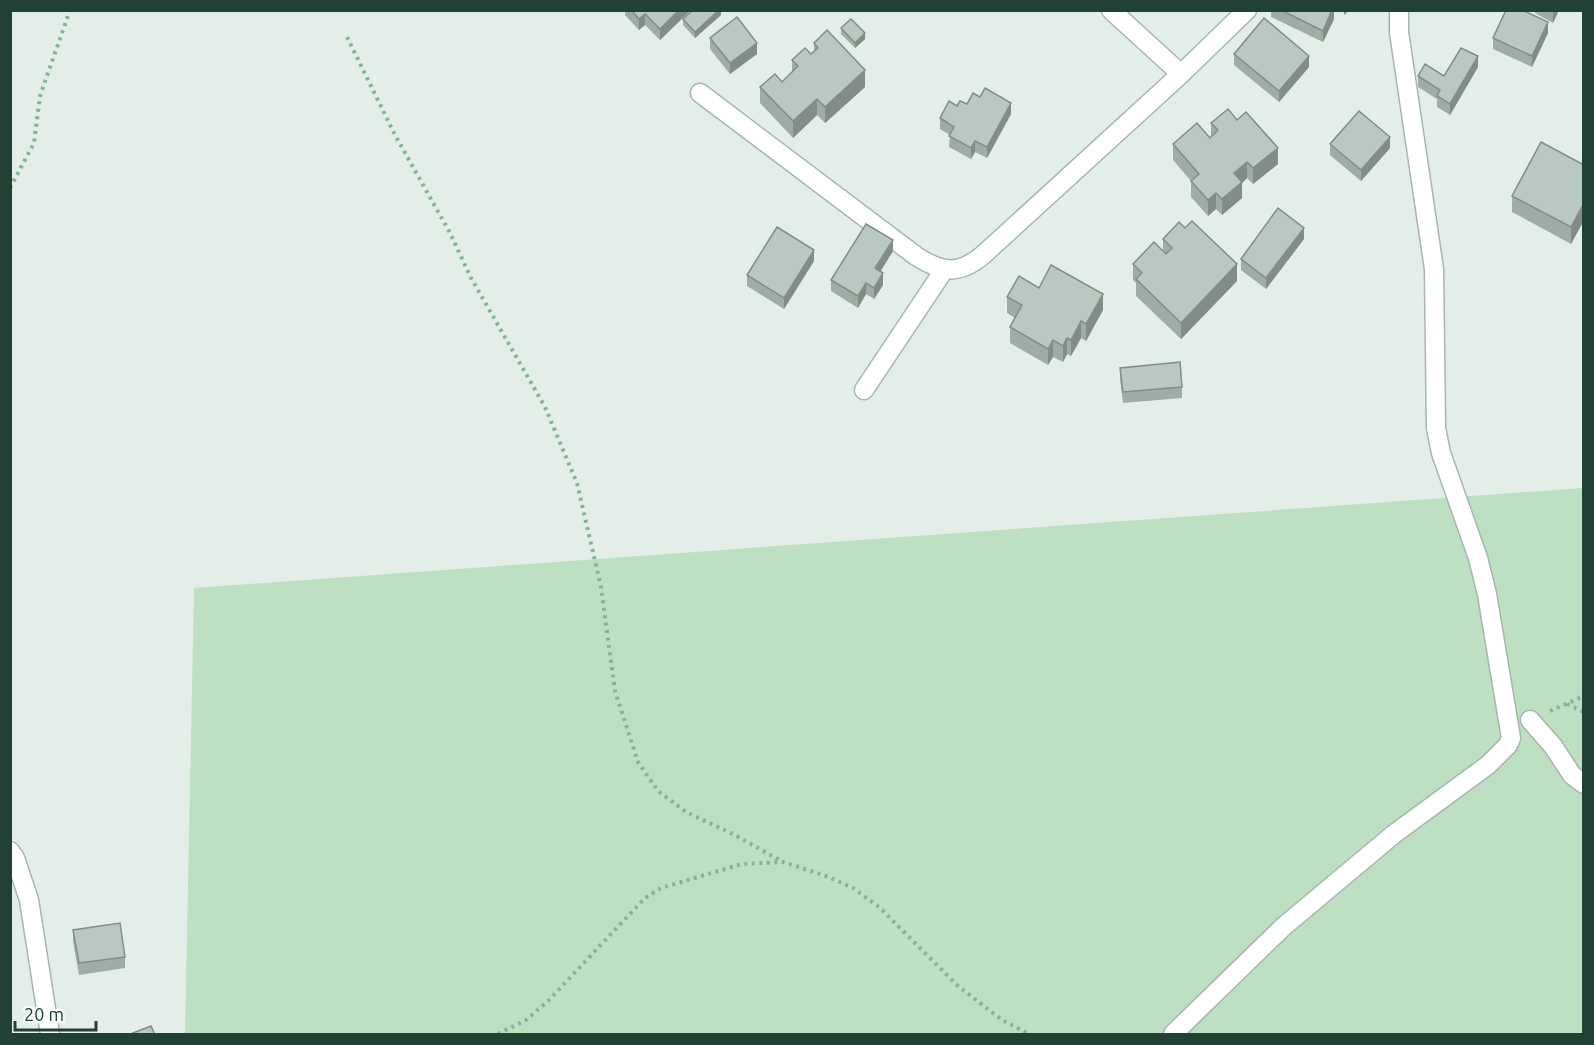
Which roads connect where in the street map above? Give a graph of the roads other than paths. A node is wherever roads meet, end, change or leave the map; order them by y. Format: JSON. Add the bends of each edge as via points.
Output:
{"nodes":[{"id":1,"x":1111,"y":10,"type":"edge"},
{"id":2,"x":1247,"y":10,"type":"edge"},
{"id":3,"x":1399,"y":10,"type":"edge"},
{"id":4,"x":1181,"y":74,"type":"junction"},
{"id":5,"x":700,"y":93,"type":"dead end"},
{"id":6,"x":944,"y":270,"type":"junction"},
{"id":7,"x":864,"y":390,"type":"dead end"},
{"id":8,"x":1530,"y":720,"type":"dead end"},
{"id":9,"x":1584,"y":784,"type":"edge"},
{"id":10,"x":10,"y":850,"type":"edge"},
{"id":11,"x":50,"y":1035,"type":"edge"},
{"id":12,"x":1173,"y":1035,"type":"edge"}],
"edges":[{"from":1,"to":4,"type":"street"},
{"from":2,"to":4,"type":"street"},
{"from":3,"to":12,"type":"street","via":[[1434,269],[1436,428],[1487,594],[1511,738],[1488,765],[1394,834],[1283,927]]},
{"from":4,"to":6,"type":"street","via":[[974,263]]},
{"from":5,"to":6,"type":"street","via":[[916,255]]},
{"from":6,"to":7,"type":"street"},
{"from":8,"to":9,"type":"street","via":[[1572,775]]},
{"from":10,"to":11,"type":"street","via":[[29,900]]}]}
